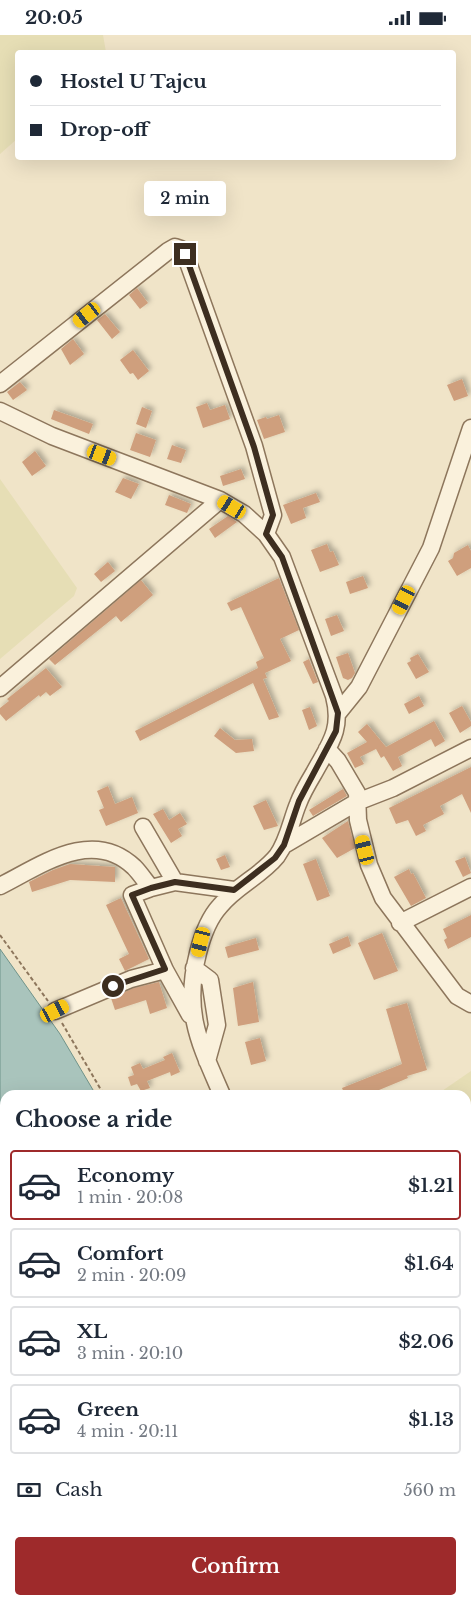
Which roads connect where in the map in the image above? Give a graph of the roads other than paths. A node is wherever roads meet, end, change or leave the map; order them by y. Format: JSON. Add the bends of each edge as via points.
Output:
{"nodes":[{"id":1,"x":0,"y":384,"type":"edge"},
{"id":2,"x":0,"y":411,"type":"edge"},
{"id":3,"x":471,"y":428,"type":"edge"},
{"id":4,"x":220,"y":500,"type":"junction"},
{"id":5,"x":266,"y":534,"type":"junction"},
{"id":6,"x":0,"y":688,"type":"edge"},
{"id":7,"x":338,"y":713,"type":"junction"},
{"id":8,"x":471,"y":748,"type":"edge"},
{"id":9,"x":327,"y":749,"type":"junction"},
{"id":10,"x":357,"y":802,"type":"junction"},
{"id":11,"x":143,"y":827,"type":"dead end"},
{"id":12,"x":284,"y":845,"type":"junction"},
{"id":13,"x":175,"y":882,"type":"junction"},
{"id":14,"x":0,"y":886,"type":"edge"},
{"id":15,"x":471,"y":887,"type":"edge"},
{"id":16,"x":151,"y":888,"type":"junction"},
{"id":17,"x":234,"y":890,"type":"junction"},
{"id":18,"x":400,"y":923,"type":"junction"},
{"id":19,"x":194,"y":968,"type":"junction"},
{"id":20,"x":165,"y":969,"type":"junction"},
{"id":21,"x":471,"y":1004,"type":"edge"},
{"id":22,"x":55,"y":1011,"type":"dead end"},
{"id":23,"x":192,"y":1019,"type":"junction"},
{"id":24,"x":207,"y":1061,"type":"junction"},
{"id":25,"x":220,"y":1090,"type":"edge"}],
"edges":[{"from":1,"to":5,"type":"street","via":[[168,251],[175,247],[181,249],[254,447],[273,515]]},
{"from":2,"to":4,"type":"street","via":[[52,436]]},
{"from":3,"to":7,"type":"street","via":[[431,547],[359,687]]},
{"from":4,"to":5,"type":"street","via":[[244,514]]},
{"from":4,"to":6,"type":"street"},
{"from":5,"to":7,"type":"street","via":[[282,557]]},
{"from":7,"to":9,"type":"street","via":[[336,731]]},
{"from":8,"to":10,"type":"street","via":[[393,788]]},
{"from":9,"to":10,"type":"street","via":[[338,761],[356,793]]},
{"from":9,"to":12,"type":"street","via":[[299,801]]},
{"from":10,"to":12,"type":"street"},
{"from":10,"to":18,"type":"street","via":[[369,865],[383,898]]},
{"from":11,"to":13,"type":"street"},
{"from":12,"to":17,"type":"street","via":[[275,858]]},
{"from":13,"to":16,"type":"street"},
{"from":13,"to":17,"type":"street"},
{"from":14,"to":16,"type":"street","via":[[66,853],[84,848],[117,855],[133,866]]},
{"from":15,"to":18,"type":"street"},
{"from":16,"to":20,"type":"street","via":[[132,895]]},
{"from":17,"to":19,"type":"street","via":[[209,921]]},
{"from":18,"to":21,"type":"street","via":[[457,997]]},
{"from":19,"to":23,"type":"street"},
{"from":19,"to":24,"type":"street","via":[[210,980],[218,1025]]},
{"from":20,"to":22,"type":"street","via":[[131,979]]},
{"from":20,"to":23,"type":"street"},
{"from":23,"to":24,"type":"street"},
{"from":24,"to":25,"type":"street"}]}
